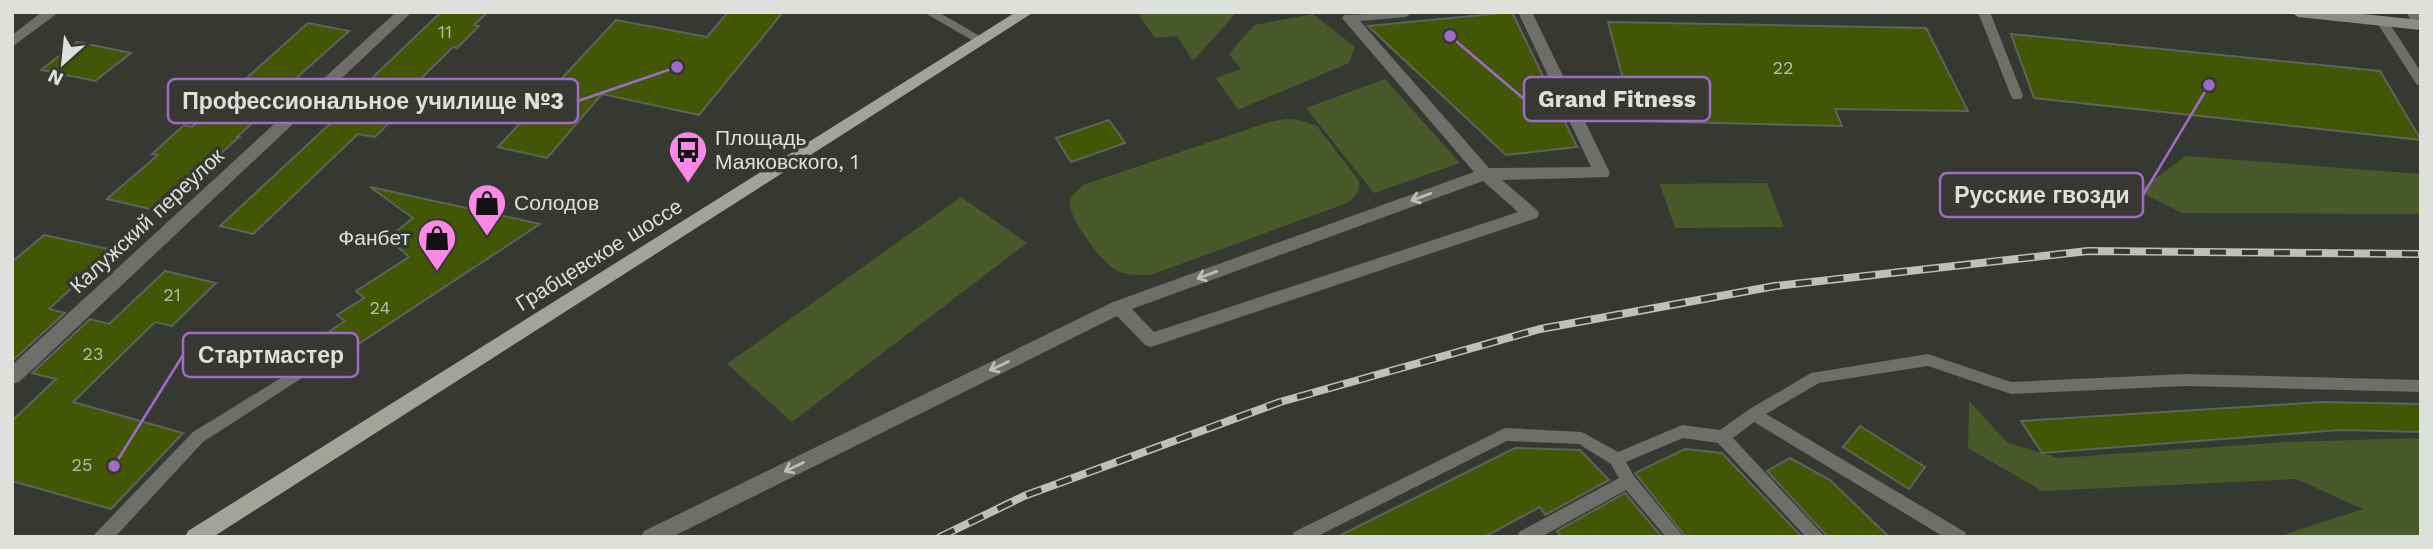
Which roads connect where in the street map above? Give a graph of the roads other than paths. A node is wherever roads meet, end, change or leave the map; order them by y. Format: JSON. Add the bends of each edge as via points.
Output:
{"nodes":[{"id":1,"x":52,"y":12,"type":"edge"},
{"id":2,"x":405,"y":12,"type":"edge"},
{"id":3,"x":929,"y":12,"type":"edge"},
{"id":4,"x":1027,"y":12,"type":"edge"},
{"id":5,"x":1405,"y":12,"type":"edge"},
{"id":6,"x":1525,"y":12,"type":"edge"},
{"id":7,"x":1984,"y":12,"type":"edge"},
{"id":8,"x":2298,"y":12,"type":"edge"},
{"id":9,"x":2412,"y":12,"type":"edge"},
{"id":10,"x":2382,"y":21,"type":"junction"},
{"id":11,"x":2420,"y":25,"type":"edge"},
{"id":12,"x":981,"y":40,"type":"junction"},
{"id":13,"x":12,"y":41,"type":"edge"},
{"id":14,"x":2421,"y":82,"type":"edge"},
{"id":15,"x":2017,"y":96,"type":"dead end"},
{"id":16,"x":1485,"y":174,"type":"junction"},
{"id":17,"x":1119,"y":307,"type":"junction"},
{"id":18,"x":297,"y":374,"type":"dead end"},
{"id":19,"x":12,"y":377,"type":"edge"},
{"id":20,"x":2421,"y":386,"type":"edge"},
{"id":21,"x":1753,"y":414,"type":"junction"},
{"id":22,"x":1721,"y":437,"type":"junction"},
{"id":23,"x":1617,"y":459,"type":"junction"},
{"id":24,"x":1628,"y":481,"type":"junction"},
{"id":25,"x":1529,"y":536,"type":"edge"},
{"id":26,"x":100,"y":537,"type":"edge"},
{"id":27,"x":195,"y":537,"type":"edge"},
{"id":28,"x":651,"y":537,"type":"edge"},
{"id":29,"x":1300,"y":537,"type":"edge"},
{"id":30,"x":1676,"y":537,"type":"edge"},
{"id":31,"x":1817,"y":537,"type":"edge"},
{"id":32,"x":1959,"y":537,"type":"edge"}],
"edges":[{"from":1,"to":13,"type":"street"},
{"from":2,"to":19,"type":"street","name":"Калужский переулок"},
{"from":3,"to":12,"type":"lane"},
{"from":4,"to":12,"type":"main road","name":"Грабцевское шоссе"},
{"from":5,"to":16,"type":"street","via":[[1349,18]]},
{"from":6,"to":16,"type":"street","via":[[1602,173]]},
{"from":7,"to":15,"type":"lane"},
{"from":8,"to":10,"type":"main road"},
{"from":9,"to":11,"type":"lane"},
{"from":10,"to":11,"type":"main road"},
{"from":10,"to":14,"type":"lane"},
{"from":12,"to":27,"type":"main road","name":"Грабцевское шоссе"},
{"from":16,"to":17,"type":"street","one_way":true},
{"from":16,"to":17,"type":"street","via":[[1531,214],[1151,340]]},
{"from":17,"to":28,"type":"street","one_way":true},
{"from":18,"to":26,"type":"lane","via":[[198,438]]},
{"from":20,"to":21,"type":"lane","via":[[2185,380],[2011,387],[1928,360],[1816,377]]},
{"from":21,"to":22,"type":"lane"},
{"from":21,"to":32,"type":"lane"},
{"from":22,"to":23,"type":"lane","via":[[1682,431]]},
{"from":22,"to":31,"type":"lane"},
{"from":23,"to":24,"type":"lane"},
{"from":23,"to":29,"type":"lane","via":[[1582,438],[1505,434]]},
{"from":24,"to":25,"type":"lane"},
{"from":24,"to":30,"type":"lane"}]}
